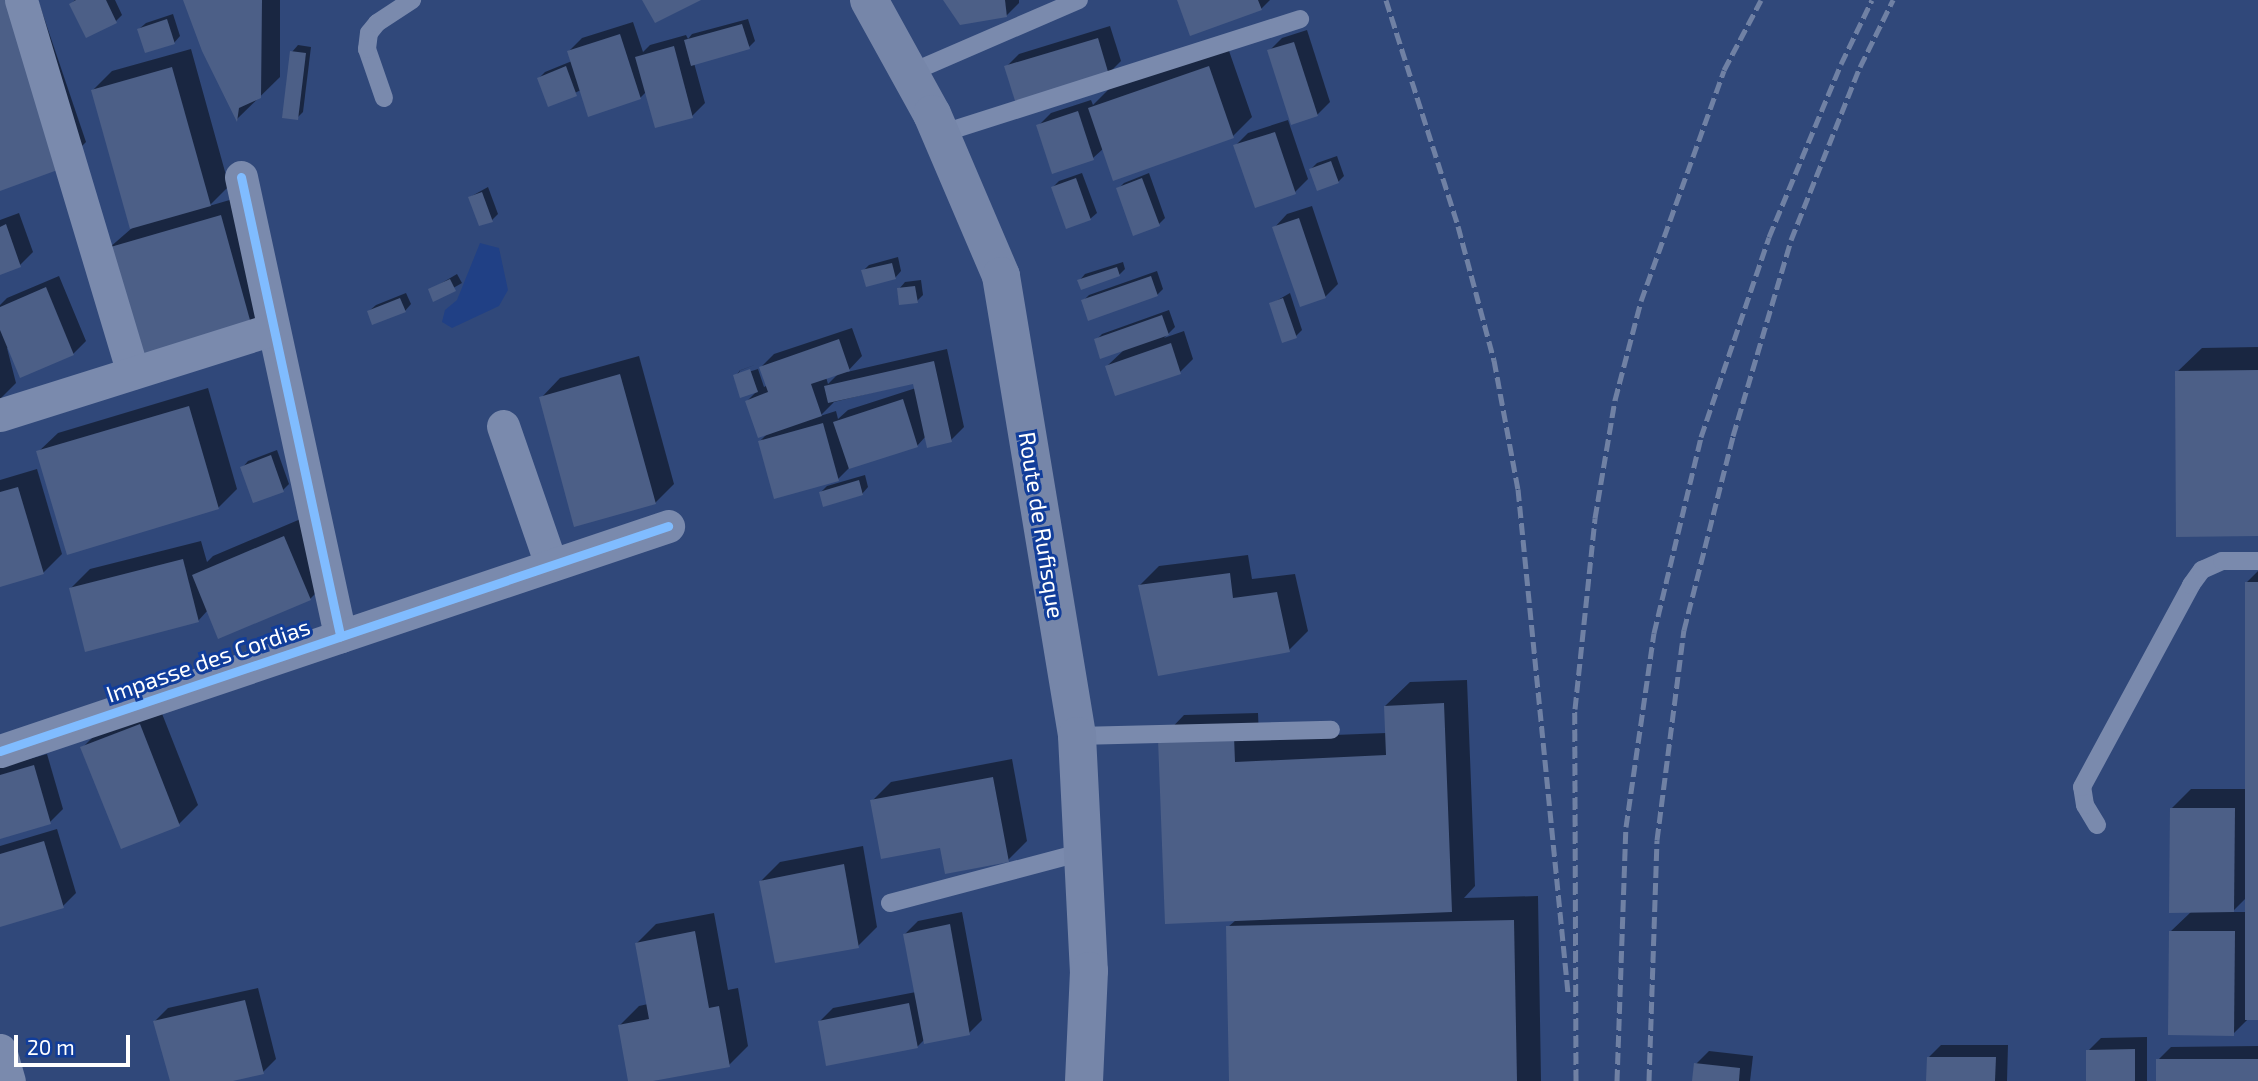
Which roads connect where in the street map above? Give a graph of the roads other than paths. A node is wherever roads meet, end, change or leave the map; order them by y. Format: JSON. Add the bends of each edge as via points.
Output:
{"nodes":[{"id":1,"x":22,"y":0,"type":"edge"},
{"id":2,"x":412,"y":0,"type":"edge"},
{"id":3,"x":869,"y":0,"type":"edge"},
{"id":4,"x":1079,"y":0,"type":"edge"},
{"id":5,"x":1300,"y":19,"type":"dead end"},
{"id":6,"x":910,"y":73,"type":"junction"},
{"id":7,"x":384,"y":98,"type":"dead end"},
{"id":8,"x":940,"y":134,"type":"junction"},
{"id":9,"x":241,"y":177,"type":"dead end"},
{"id":10,"x":273,"y":329,"type":"junction"},
{"id":11,"x":133,"y":373,"type":"junction"},
{"id":12,"x":0,"y":415,"type":"edge"},
{"id":13,"x":503,"y":426,"type":"dead end"},
{"id":14,"x":667,"y":526,"type":"dead end"},
{"id":15,"x":2258,"y":561,"type":"edge"},
{"id":16,"x":551,"y":565,"type":"junction"},
{"id":17,"x":340,"y":636,"type":"junction"},
{"id":18,"x":1331,"y":730,"type":"dead end"},
{"id":19,"x":1077,"y":736,"type":"junction"},
{"id":20,"x":0,"y":751,"type":"edge"},
{"id":21,"x":2097,"y":825,"type":"dead end"},
{"id":22,"x":1083,"y":852,"type":"junction"},
{"id":23,"x":890,"y":903,"type":"dead end"},
{"id":24,"x":0,"y":1050,"type":"edge"},
{"id":25,"x":9,"y":1081,"type":"edge"},
{"id":26,"x":1084,"y":1081,"type":"edge"}],
"edges":[{"from":1,"to":11,"type":"street"},
{"from":2,"to":7,"type":"lane","via":[[369,33],[367,50]]},
{"from":3,"to":6,"type":"main road","name":"Route de Rufisque"},
{"from":4,"to":6,"type":"lane"},
{"from":5,"to":8,"type":"lane"},
{"from":6,"to":8,"type":"main road","name":"Route de Rufisque"},
{"from":8,"to":19,"type":"main road","name":"Route de Rufisque","via":[[1001,276]]},
{"from":9,"to":10,"type":"street"},
{"from":10,"to":11,"type":"street"},
{"from":10,"to":17,"type":"street"},
{"from":11,"to":12,"type":"street"},
{"from":13,"to":16,"type":"street"},
{"from":14,"to":16,"type":"street","name":"Impasse des Cordias"},
{"from":15,"to":21,"type":"lane","via":[[2222,561],[2202,570],[2191,585],[2082,787],[2085,806]]},
{"from":16,"to":17,"type":"street","name":"Impasse des Cordias"},
{"from":17,"to":20,"type":"street","name":"Impasse des Cordias"},
{"from":18,"to":19,"type":"lane"},
{"from":19,"to":22,"type":"main road","name":"Route de Rufisque"},
{"from":22,"to":23,"type":"lane"},
{"from":22,"to":26,"type":"main road","name":"Route de Rufisque","via":[[1089,971]]},
{"from":24,"to":25,"type":"street"}]}
